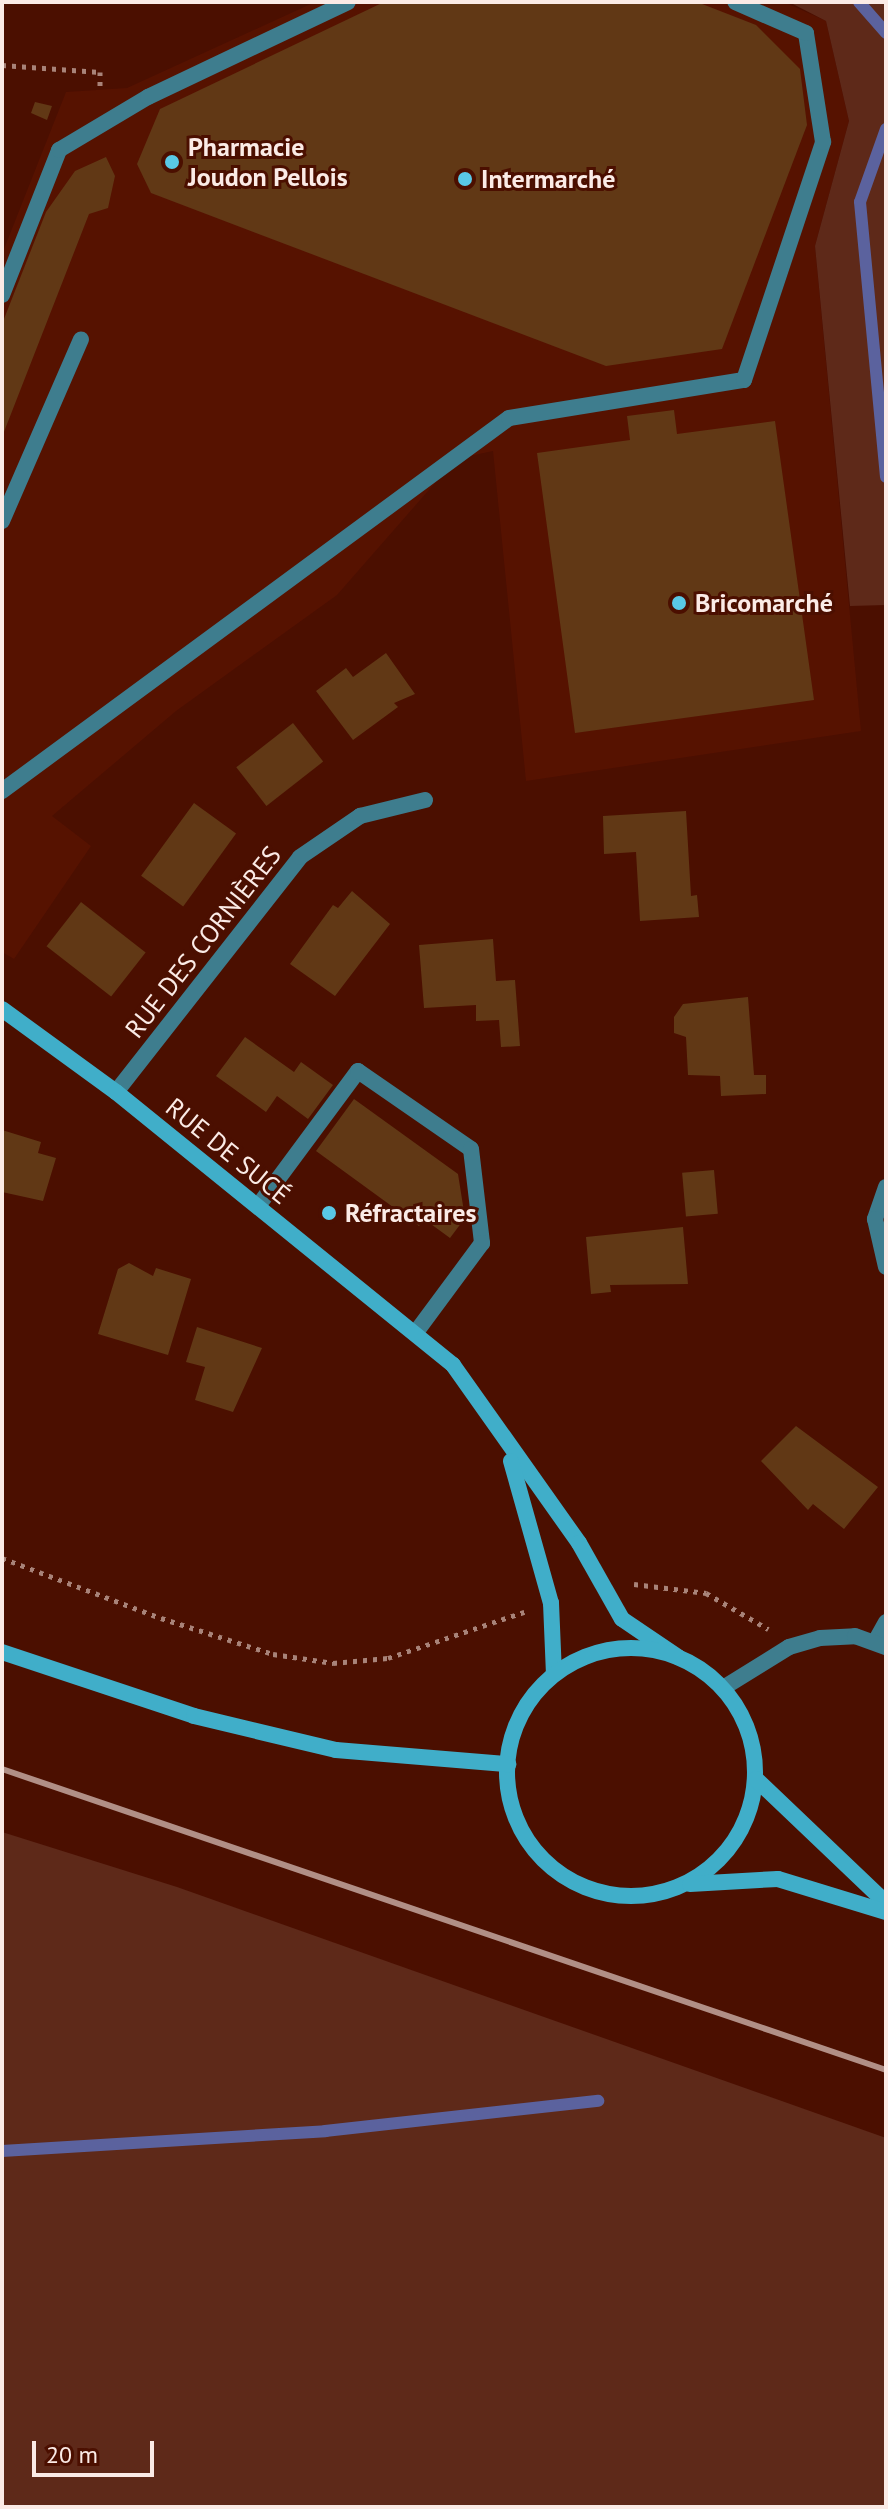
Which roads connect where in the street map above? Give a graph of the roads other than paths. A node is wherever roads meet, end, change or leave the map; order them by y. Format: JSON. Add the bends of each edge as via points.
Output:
{"nodes":[{"id":1,"x":348,"y":2,"type":"edge"},
{"id":2,"x":735,"y":2,"type":"edge"},
{"id":3,"x":2,"y":295,"type":"edge"},
{"id":4,"x":81,"y":339,"type":"dead end"},
{"id":5,"x":2,"y":521,"type":"edge"},
{"id":6,"x":2,"y":791,"type":"edge"},
{"id":7,"x":425,"y":800,"type":"dead end"},
{"id":8,"x":2,"y":1009,"type":"edge"},
{"id":9,"x":116,"y":1092,"type":"junction"},
{"id":10,"x":886,"y":1187,"type":"edge"},
{"id":11,"x":258,"y":1206,"type":"junction"},
{"id":12,"x":886,"y":1267,"type":"edge"},
{"id":13,"x":417,"y":1331,"type":"junction"},
{"id":14,"x":508,"y":1449,"type":"junction"},
{"id":15,"x":886,"y":1622,"type":"edge"},
{"id":16,"x":881,"y":1644,"type":"edge"},
{"id":17,"x":2,"y":1652,"type":"edge"},
{"id":18,"x":678,"y":1657,"type":"junction"},
{"id":19,"x":554,"y":1674,"type":"junction"},
{"id":20,"x":723,"y":1688,"type":"junction"},
{"id":21,"x":508,"y":1764,"type":"junction"},
{"id":22,"x":756,"y":1779,"type":"junction"},
{"id":23,"x":684,"y":1885,"type":"junction"},
{"id":24,"x":886,"y":1903,"type":"edge"},
{"id":25,"x":886,"y":1912,"type":"edge"}],
"edges":[{"from":1,"to":3,"type":"street","via":[[148,97],[59,150]]},
{"from":2,"to":6,"type":"street","via":[[806,33],[823,142],[744,380],[509,418]]},
{"from":4,"to":5,"type":"street"},
{"from":7,"to":9,"type":"street","name":"RUE DES CORNIÈRES","via":[[360,816],[300,857]]},
{"from":8,"to":9,"type":"main road","name":"RUE DE SUCÉ"},
{"from":9,"to":11,"type":"main road","name":"RUE DE SUCÉ"},
{"from":10,"to":12,"type":"street","via":[[875,1219]]},
{"from":11,"to":13,"type":"main road","name":"RUE DE SUCÉ"},
{"from":11,"to":13,"type":"street","via":[[358,1071],[471,1149],[482,1243]]},
{"from":13,"to":14,"type":"main road","name":"RUE DE SUCÉ","via":[[453,1365]]},
{"from":14,"to":18,"type":"main road","name":"RUE DE SUCÉ","via":[[579,1543],[622,1619]]},
{"from":14,"to":19,"type":"main road","name":"RUE DE SUCÉ","via":[[551,1603]]},
{"from":15,"to":16,"type":"street"},
{"from":16,"to":20,"type":"street","via":[[838,1635],[789,1647]]},
{"from":17,"to":21,"type":"main road","via":[[194,1716],[322,1747],[401,1760]]},
{"from":18,"to":19,"type":"main road","via":[[640,1648],[601,1651]]},
{"from":18,"to":20,"type":"main road"},
{"from":19,"to":21,"type":"main road","via":[[521,1714]]},
{"from":20,"to":22,"type":"main road","via":[[749,1730]]},
{"from":21,"to":23,"type":"main road","via":[[522,1832],[562,1875],[616,1896]]},
{"from":22,"to":23,"type":"main road","via":[[747,1816],[729,1849]]},
{"from":22,"to":24,"type":"main road"},
{"from":23,"to":25,"type":"main road","via":[[778,1879]]}]}
